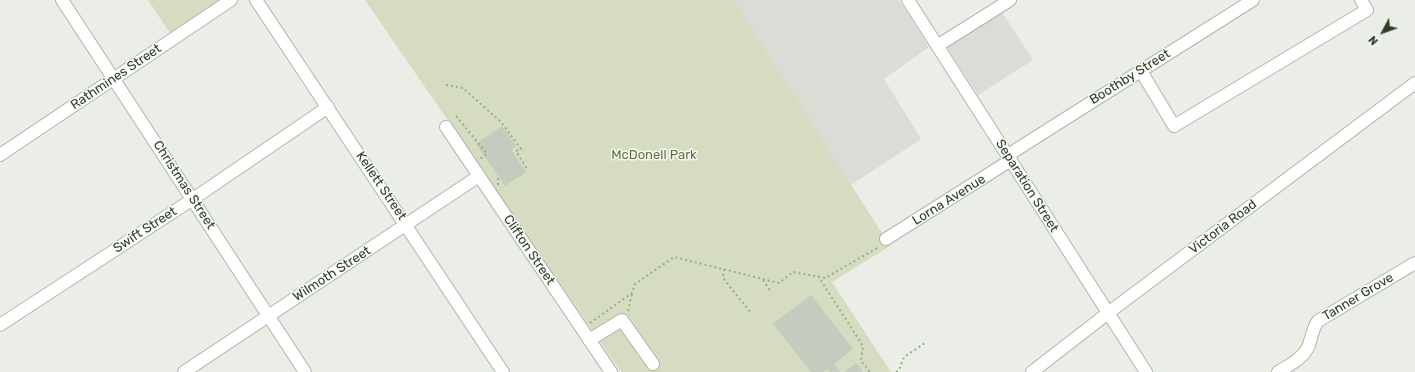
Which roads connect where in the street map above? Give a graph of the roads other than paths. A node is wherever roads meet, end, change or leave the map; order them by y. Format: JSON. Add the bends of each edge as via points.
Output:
{"nodes":[{"id":1,"x":62,"y":0,"type":"edge"},
{"id":2,"x":231,"y":0,"type":"edge"},
{"id":3,"x":256,"y":0,"type":"edge"},
{"id":4,"x":908,"y":0,"type":"edge"},
{"id":5,"x":1010,"y":0,"type":"edge"},
{"id":6,"x":1253,"y":0,"type":"edge"},
{"id":7,"x":1361,"y":0,"type":"edge"},
{"id":8,"x":937,"y":46,"type":"junction"},
{"id":9,"x":1141,"y":71,"type":"junction"},
{"id":10,"x":114,"y":78,"type":"junction"},
{"id":11,"x":1415,"y":83,"type":"edge"},
{"id":12,"x":328,"y":107,"type":"junction"},
{"id":13,"x":446,"y":127,"type":"dead end"},
{"id":14,"x":0,"y":155,"type":"edge"},
{"id":15,"x":1009,"y":158,"type":"junction"},
{"id":16,"x":480,"y":176,"type":"junction"},
{"id":17,"x":193,"y":199,"type":"junction"},
{"id":18,"x":406,"y":225,"type":"junction"},
{"id":19,"x":886,"y":239,"type":"road end"},
{"id":20,"x":1415,"y":263,"type":"edge"},
{"id":21,"x":1108,"y":313,"type":"junction"},
{"id":22,"x":268,"y":316,"type":"junction"},
{"id":23,"x":0,"y":325,"type":"edge"},
{"id":24,"x":589,"y":340,"type":"junction"},
{"id":25,"x":652,"y":364,"type":"dead end"},
{"id":26,"x":184,"y":372,"type":"edge"},
{"id":27,"x":305,"y":372,"type":"edge"},
{"id":28,"x":503,"y":372,"type":"edge"},
{"id":29,"x":611,"y":372,"type":"edge"},
{"id":30,"x":1032,"y":372,"type":"edge"},
{"id":31,"x":1146,"y":372,"type":"edge"},
{"id":32,"x":1278,"y":372,"type":"edge"}],
"edges":[{"from":1,"to":10,"type":"street","name":"Christmas Street"},
{"from":2,"to":10,"type":"street","name":"Rathmines Street"},
{"from":3,"to":12,"type":"street","name":"Kellett Street"},
{"from":4,"to":8,"type":"street","name":"Separation Street"},
{"from":5,"to":8,"type":"street"},
{"from":6,"to":9,"type":"street","name":"Boothby Street"},
{"from":7,"to":9,"type":"street","via":[[1367,10],[1174,126]]},
{"from":8,"to":15,"type":"street","name":"Separation Street"},
{"from":9,"to":15,"type":"street","name":"Boothby Street"},
{"from":10,"to":14,"type":"street","name":"Rathmines Street"},
{"from":10,"to":17,"type":"street","name":"Christmas Street"},
{"from":11,"to":21,"type":"street","name":"Victoria Road"},
{"from":12,"to":17,"type":"street","name":"Swift Street"},
{"from":12,"to":18,"type":"street","name":"Kellett Street"},
{"from":13,"to":16,"type":"street","name":"Clifton Street"},
{"from":15,"to":19,"type":"street","name":"Lorna Avenue"},
{"from":15,"to":21,"type":"street","name":"Separation Street"},
{"from":16,"to":18,"type":"street","name":"Wilmoth Street"},
{"from":16,"to":24,"type":"street","name":"Clifton Street"},
{"from":17,"to":22,"type":"street","name":"Christmas Street"},
{"from":17,"to":23,"type":"street","name":"Swift Street"},
{"from":18,"to":22,"type":"street","name":"Wilmoth Street"},
{"from":18,"to":28,"type":"street","name":"Kellett Street"},
{"from":20,"to":32,"type":"street","name":"Tanner Grove","via":[[1318,321],[1302,356]]},
{"from":21,"to":30,"type":"street","name":"Victoria Road"},
{"from":21,"to":31,"type":"street","name":"Separation Street"},
{"from":22,"to":26,"type":"street","name":"Wilmoth Street"},
{"from":22,"to":27,"type":"street","name":"Christmas Street"},
{"from":24,"to":25,"type":"street","via":[[622,320]]},
{"from":24,"to":29,"type":"street","name":"Clifton Street"}]}
